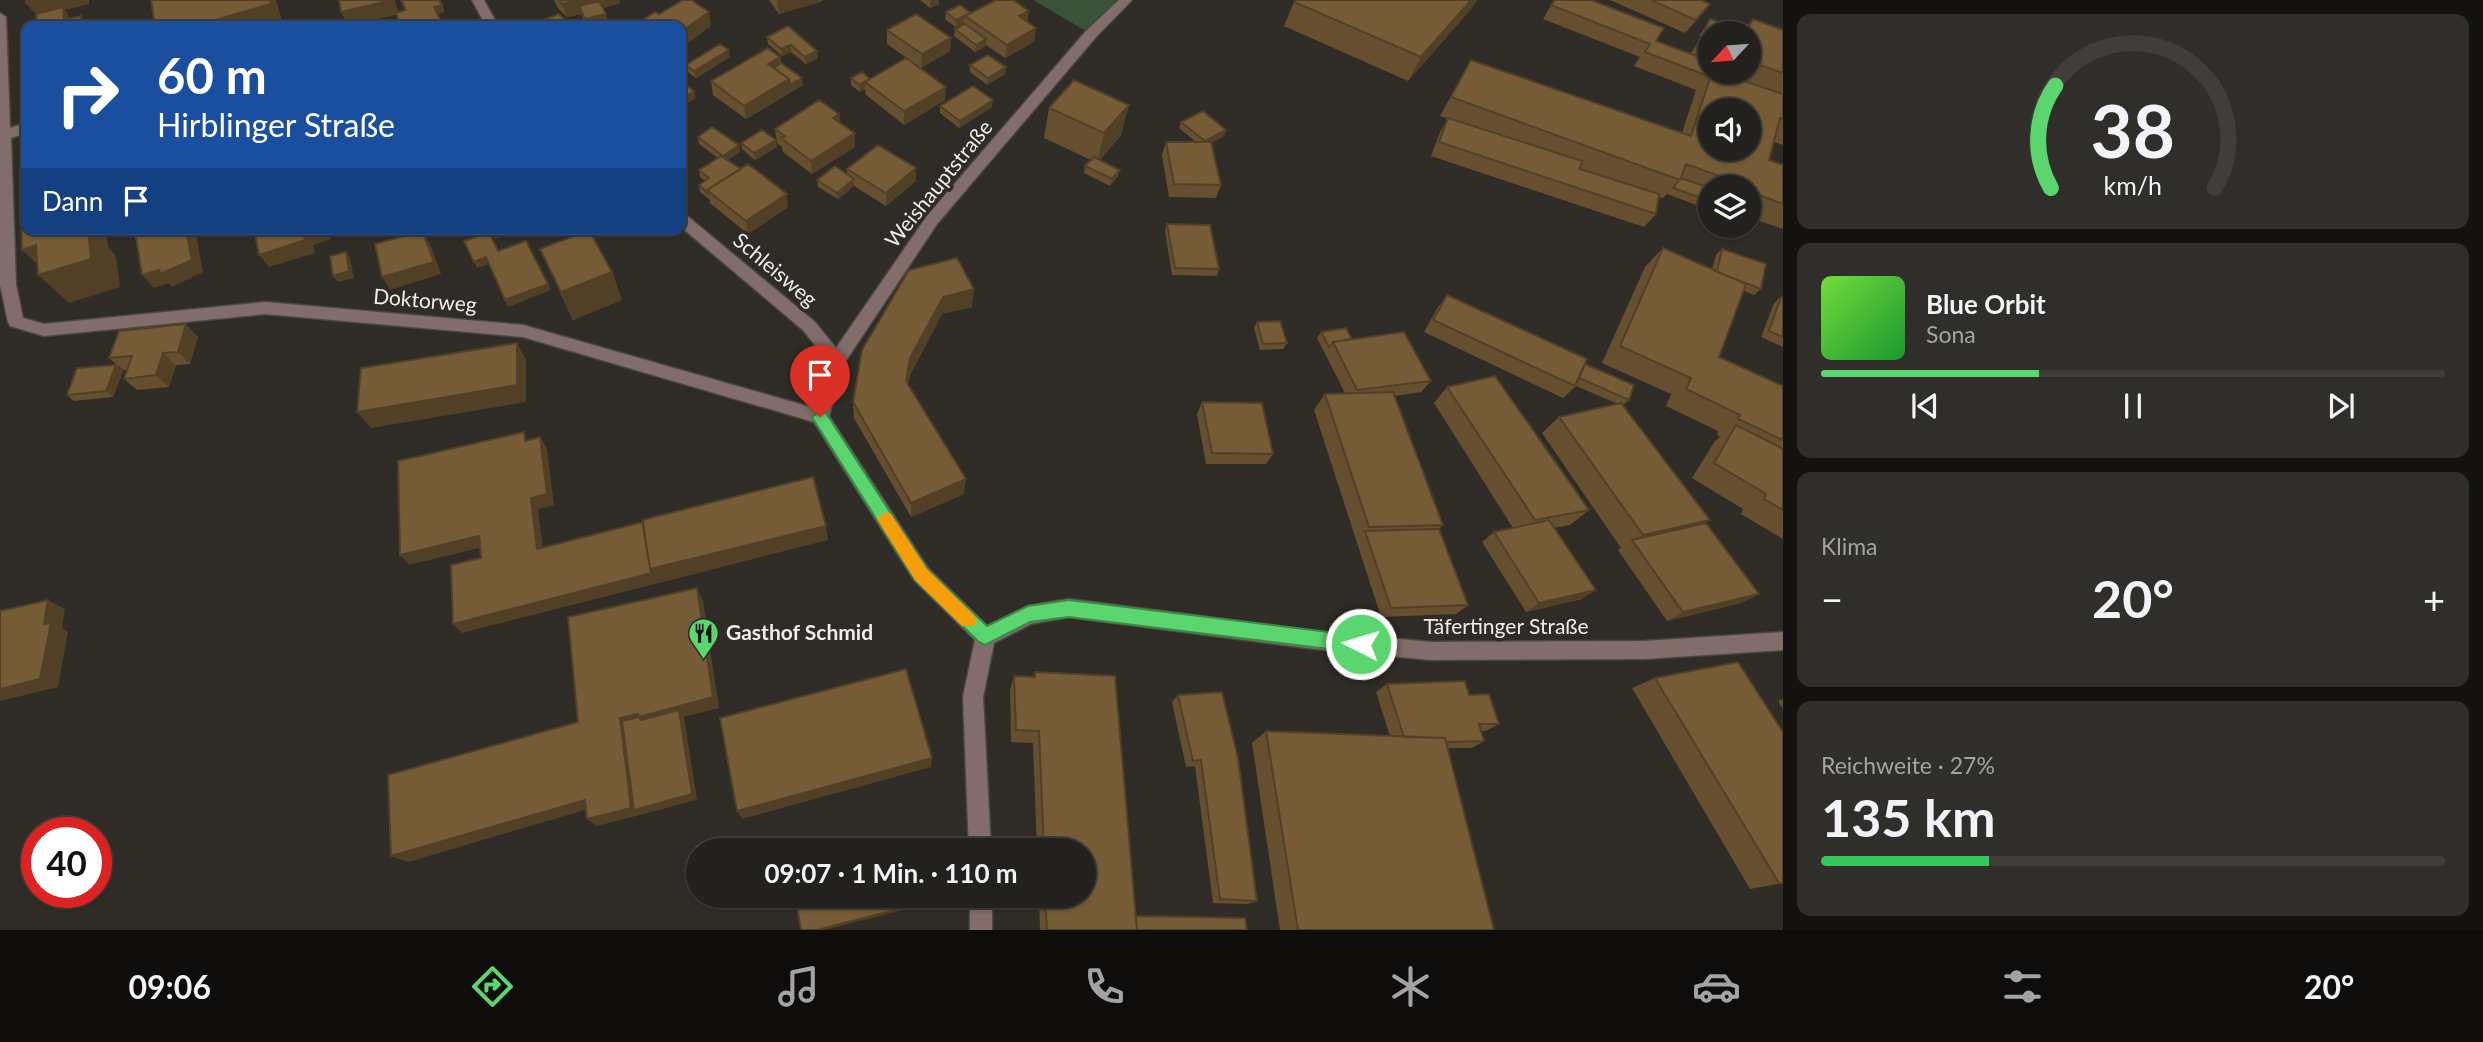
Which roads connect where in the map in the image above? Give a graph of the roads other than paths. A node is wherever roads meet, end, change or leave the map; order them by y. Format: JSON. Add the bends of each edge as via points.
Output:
{"nodes":[{"id":1,"x":478,"y":0,"type":"edge"},
{"id":2,"x":1126,"y":0,"type":"edge"},
{"id":3,"x":0,"y":18,"type":"edge"},
{"id":4,"x":489,"y":21,"type":"edge"},
{"id":5,"x":21,"y":130,"type":"edge"},
{"id":6,"x":3,"y":135,"type":"junction"},
{"id":7,"x":686,"y":223,"type":"edge"},
{"id":8,"x":836,"y":360,"type":"junction"},
{"id":9,"x":820,"y":417,"type":"junction"},
{"id":10,"x":985,"y":636,"type":"junction"},
{"id":11,"x":1783,"y":641,"type":"edge"},
{"id":12,"x":979,"y":838,"type":"edge"},
{"id":13,"x":981,"y":908,"type":"edge"},
{"id":14,"x":981,"y":930,"type":"edge"}],
"edges":[{"from":1,"to":4,"type":"street"},
{"from":2,"to":8,"type":"street","name":"Weishauptstraße","via":[[1091,34],[932,220]]},
{"from":3,"to":6,"type":"street"},
{"from":5,"to":6,"type":"street"},
{"from":6,"to":9,"type":"street","name":"Doktorweg","via":[[8,285],[16,321],[44,330],[265,308],[523,331]]},
{"from":7,"to":8,"type":"street","name":"Schleisweg","via":[[809,326]]},
{"from":8,"to":9,"type":"street","name":"Weishauptstraße"},
{"from":9,"to":10,"type":"street","via":[[921,574]]},
{"from":10,"to":11,"type":"street","name":"Täfertinger Straße","via":[[1028,615],[1069,608],[1431,651],[1644,650]]},
{"from":10,"to":12,"type":"street","via":[[973,697]]},
{"from":13,"to":14,"type":"street"}]}
